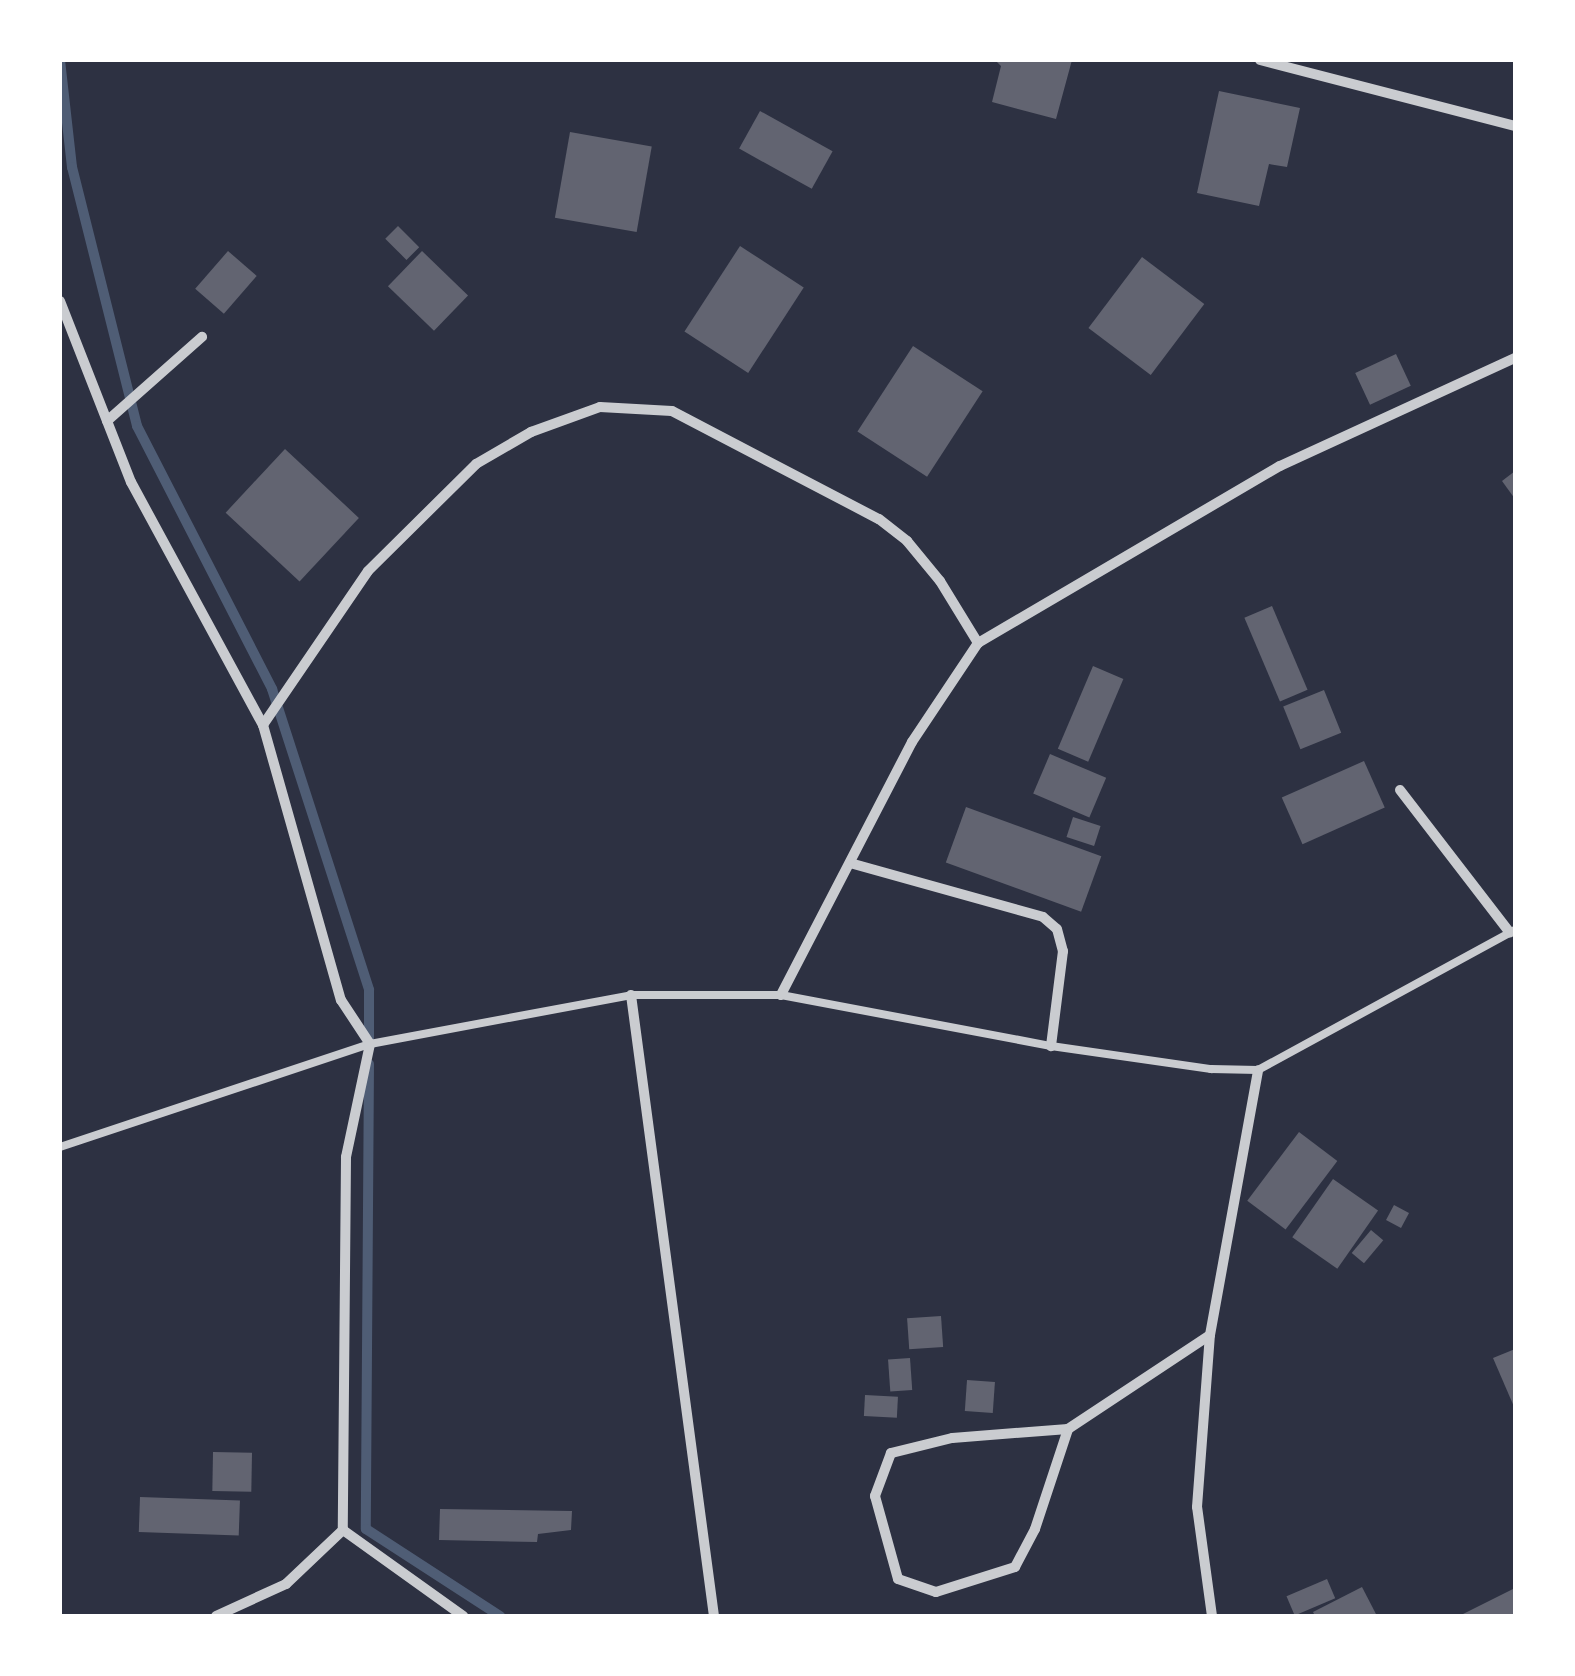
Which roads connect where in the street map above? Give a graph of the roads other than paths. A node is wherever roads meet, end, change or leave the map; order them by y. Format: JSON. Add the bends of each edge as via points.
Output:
{"nodes":[{"id":1,"x":1260,"y":60,"type":"edge"},
{"id":2,"x":1515,"y":126,"type":"edge"},
{"id":3,"x":60,"y":301,"type":"edge"},
{"id":4,"x":202,"y":337,"type":"dead end"},
{"id":5,"x":1515,"y":358,"type":"edge"},
{"id":6,"x":108,"y":421,"type":"junction"},
{"id":7,"x":978,"y":643,"type":"junction"},
{"id":8,"x":264,"y":725,"type":"junction"},
{"id":9,"x":1400,"y":790,"type":"dead end"},
{"id":10,"x":850,"y":863,"type":"junction"},
{"id":11,"x":1512,"y":932,"type":"edge"},
{"id":12,"x":631,"y":995,"type":"junction"},
{"id":13,"x":781,"y":995,"type":"junction"},
{"id":14,"x":370,"y":1044,"type":"junction"},
{"id":15,"x":1051,"y":1046,"type":"junction"},
{"id":16,"x":1258,"y":1070,"type":"junction"},
{"id":17,"x":60,"y":1147,"type":"edge"},
{"id":18,"x":1210,"y":1335,"type":"junction"},
{"id":19,"x":1068,"y":1430,"type":"junction"},
{"id":20,"x":343,"y":1530,"type":"junction"},
{"id":21,"x":216,"y":1616,"type":"edge"},
{"id":22,"x":463,"y":1616,"type":"edge"},
{"id":23,"x":714,"y":1616,"type":"edge"},
{"id":24,"x":1212,"y":1616,"type":"edge"}],
"edges":[{"from":1,"to":2,"type":"street"},
{"from":3,"to":6,"type":"street"},
{"from":4,"to":6,"type":"street"},
{"from":5,"to":7,"type":"street","via":[[1280,466]]},
{"from":6,"to":8,"type":"street","via":[[179,576]]},
{"from":7,"to":8,"type":"street","via":[[929,568],[879,519],[672,411],[600,407],[531,432],[476,464],[358,584]]},
{"from":7,"to":10,"type":"street","via":[[912,742]]},
{"from":8,"to":14,"type":"street","via":[[341,1000]]},
{"from":9,"to":11,"type":"street"},
{"from":10,"to":13,"type":"street"},
{"from":10,"to":15,"type":"street","via":[[1042,917],[1057,929],[1063,952]]},
{"from":11,"to":16,"type":"lane"},
{"from":12,"to":13,"type":"lane"},
{"from":12,"to":14,"type":"lane"},
{"from":12,"to":23,"type":"street"},
{"from":13,"to":15,"type":"lane"},
{"from":14,"to":17,"type":"lane"},
{"from":14,"to":20,"type":"street","via":[[346,1157]]},
{"from":15,"to":16,"type":"lane","via":[[1211,1070]]},
{"from":16,"to":18,"type":"street"},
{"from":18,"to":19,"type":"street"},
{"from":18,"to":24,"type":"street","via":[[1197,1507]]},
{"from":19,"to":19,"type":"street","via":[[1015,1567],[936,1592],[898,1579],[874,1496],[891,1453],[952,1438]]},
{"from":20,"to":21,"type":"street","via":[[286,1584]]},
{"from":20,"to":22,"type":"street"}]}
